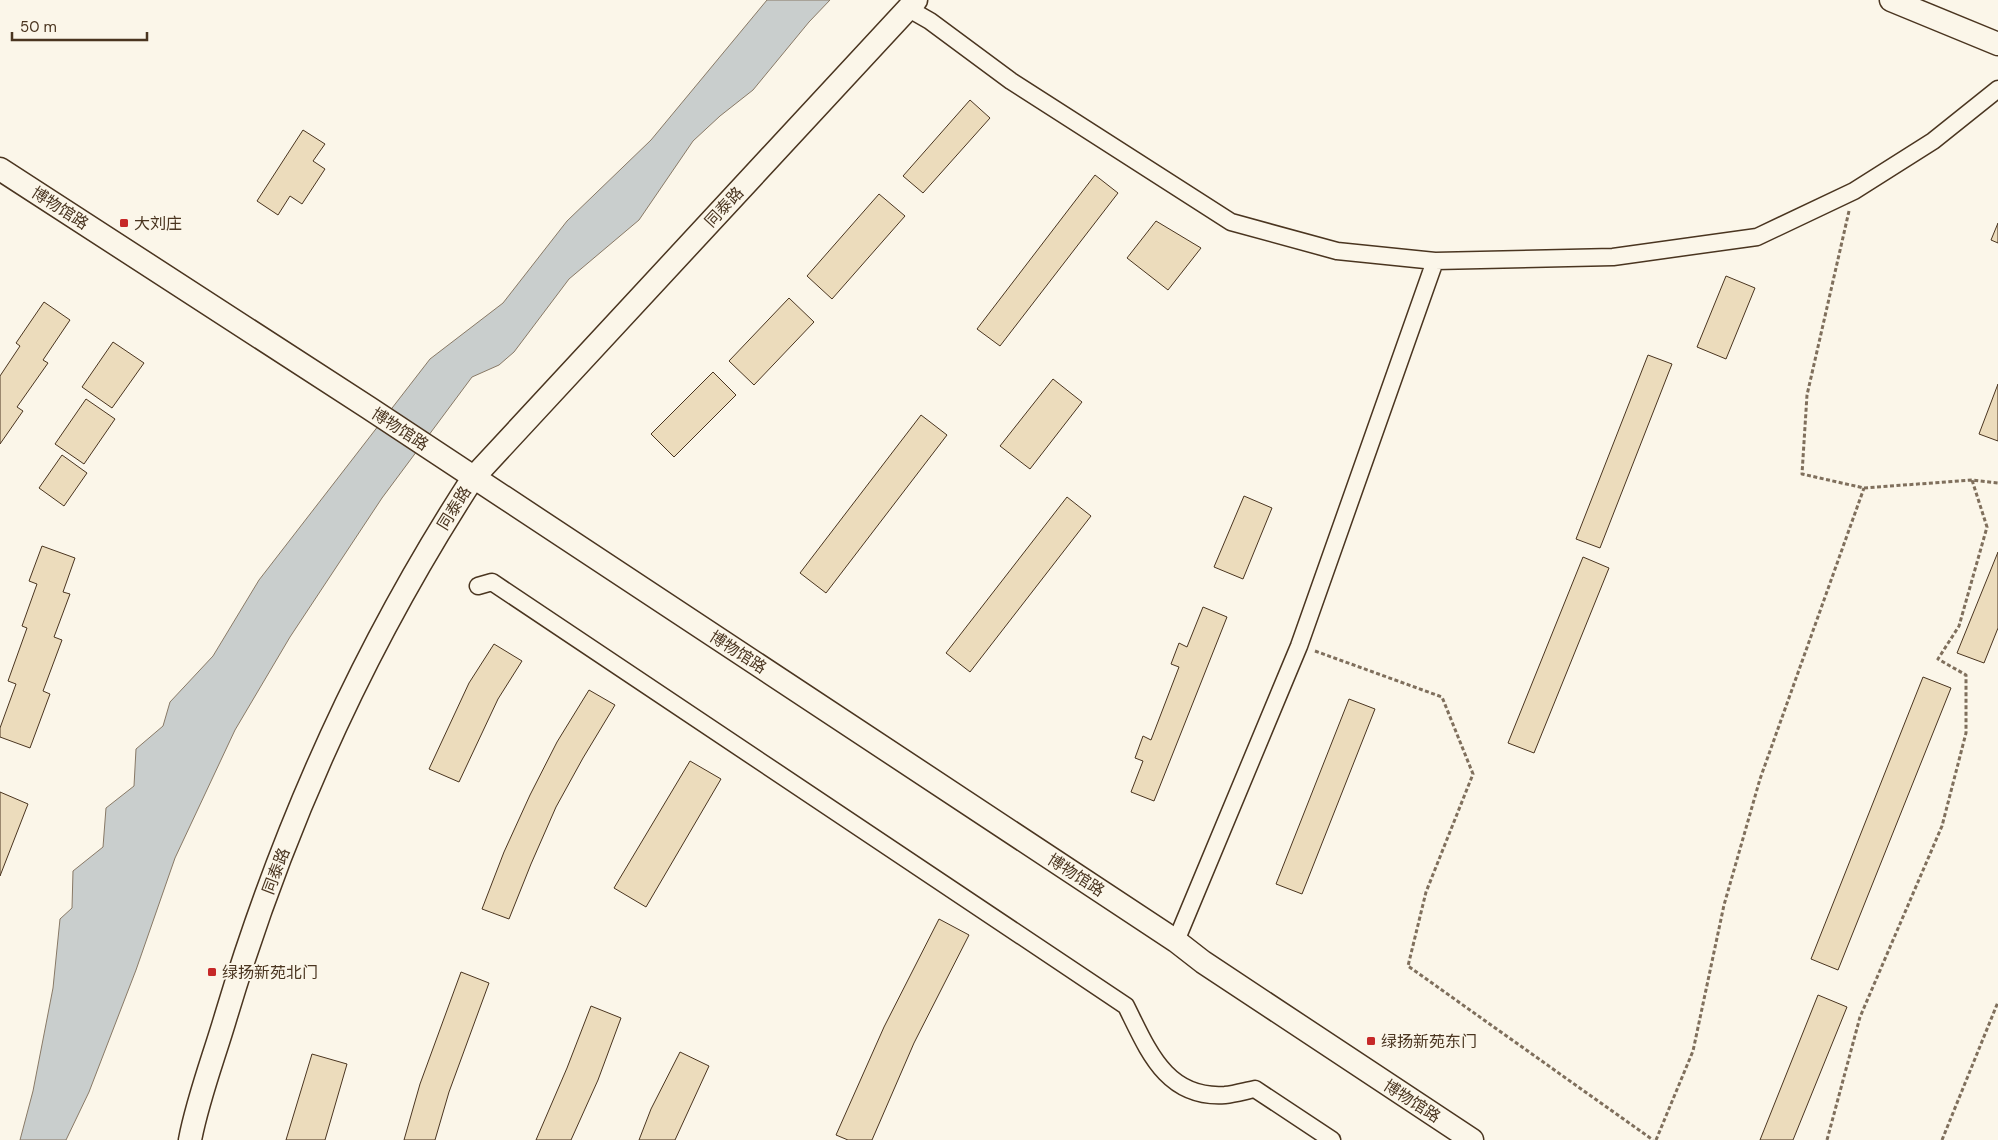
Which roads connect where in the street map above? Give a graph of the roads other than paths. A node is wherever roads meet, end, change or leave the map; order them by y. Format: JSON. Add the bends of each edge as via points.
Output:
{"nodes":[{"id":1,"x":1891,"y":0,"type":"edge"},
{"id":2,"x":913,"y":4,"type":"edge"},
{"id":3,"x":1998,"y":44,"type":"edge"},
{"id":4,"x":1998,"y":89,"type":"edge"},
{"id":5,"x":0,"y":170,"type":"edge"},
{"id":6,"x":1435,"y":262,"type":"junction"},
{"id":7,"x":473,"y":478,"type":"junction"},
{"id":8,"x":478,"y":586,"type":"dead end"},
{"id":9,"x":1176,"y":941,"type":"junction"},
{"id":10,"x":190,"y":1140,"type":"edge"},
{"id":11,"x":1332,"y":1140,"type":"edge"},
{"id":12,"x":1472,"y":1140,"type":"edge"}],
"edges":[{"from":1,"to":3,"type":"street"},
{"from":2,"to":6,"type":"street","via":[[930,21],[1011,81],[1232,222],[1337,251]]},
{"from":2,"to":7,"type":"street","name":"同泰路"},
{"from":4,"to":6,"type":"street","via":[[1932,141],[1854,191],[1757,237],[1613,257]]},
{"from":5,"to":7,"type":"street","name":"博物馆路"},
{"from":6,"to":9,"type":"street","via":[[1299,646]]},
{"from":7,"to":9,"type":"street","name":"博物馆路"},
{"from":7,"to":10,"type":"street","name":"同泰路","via":[[398,602],[324,750],[240,969]]},
{"from":8,"to":11,"type":"street","via":[[492,582],[1126,1006],[1153,1059],[1172,1081],[1197,1092],[1224,1095],[1255,1089]]},
{"from":9,"to":12,"type":"street","name":"博物馆路"}]}
